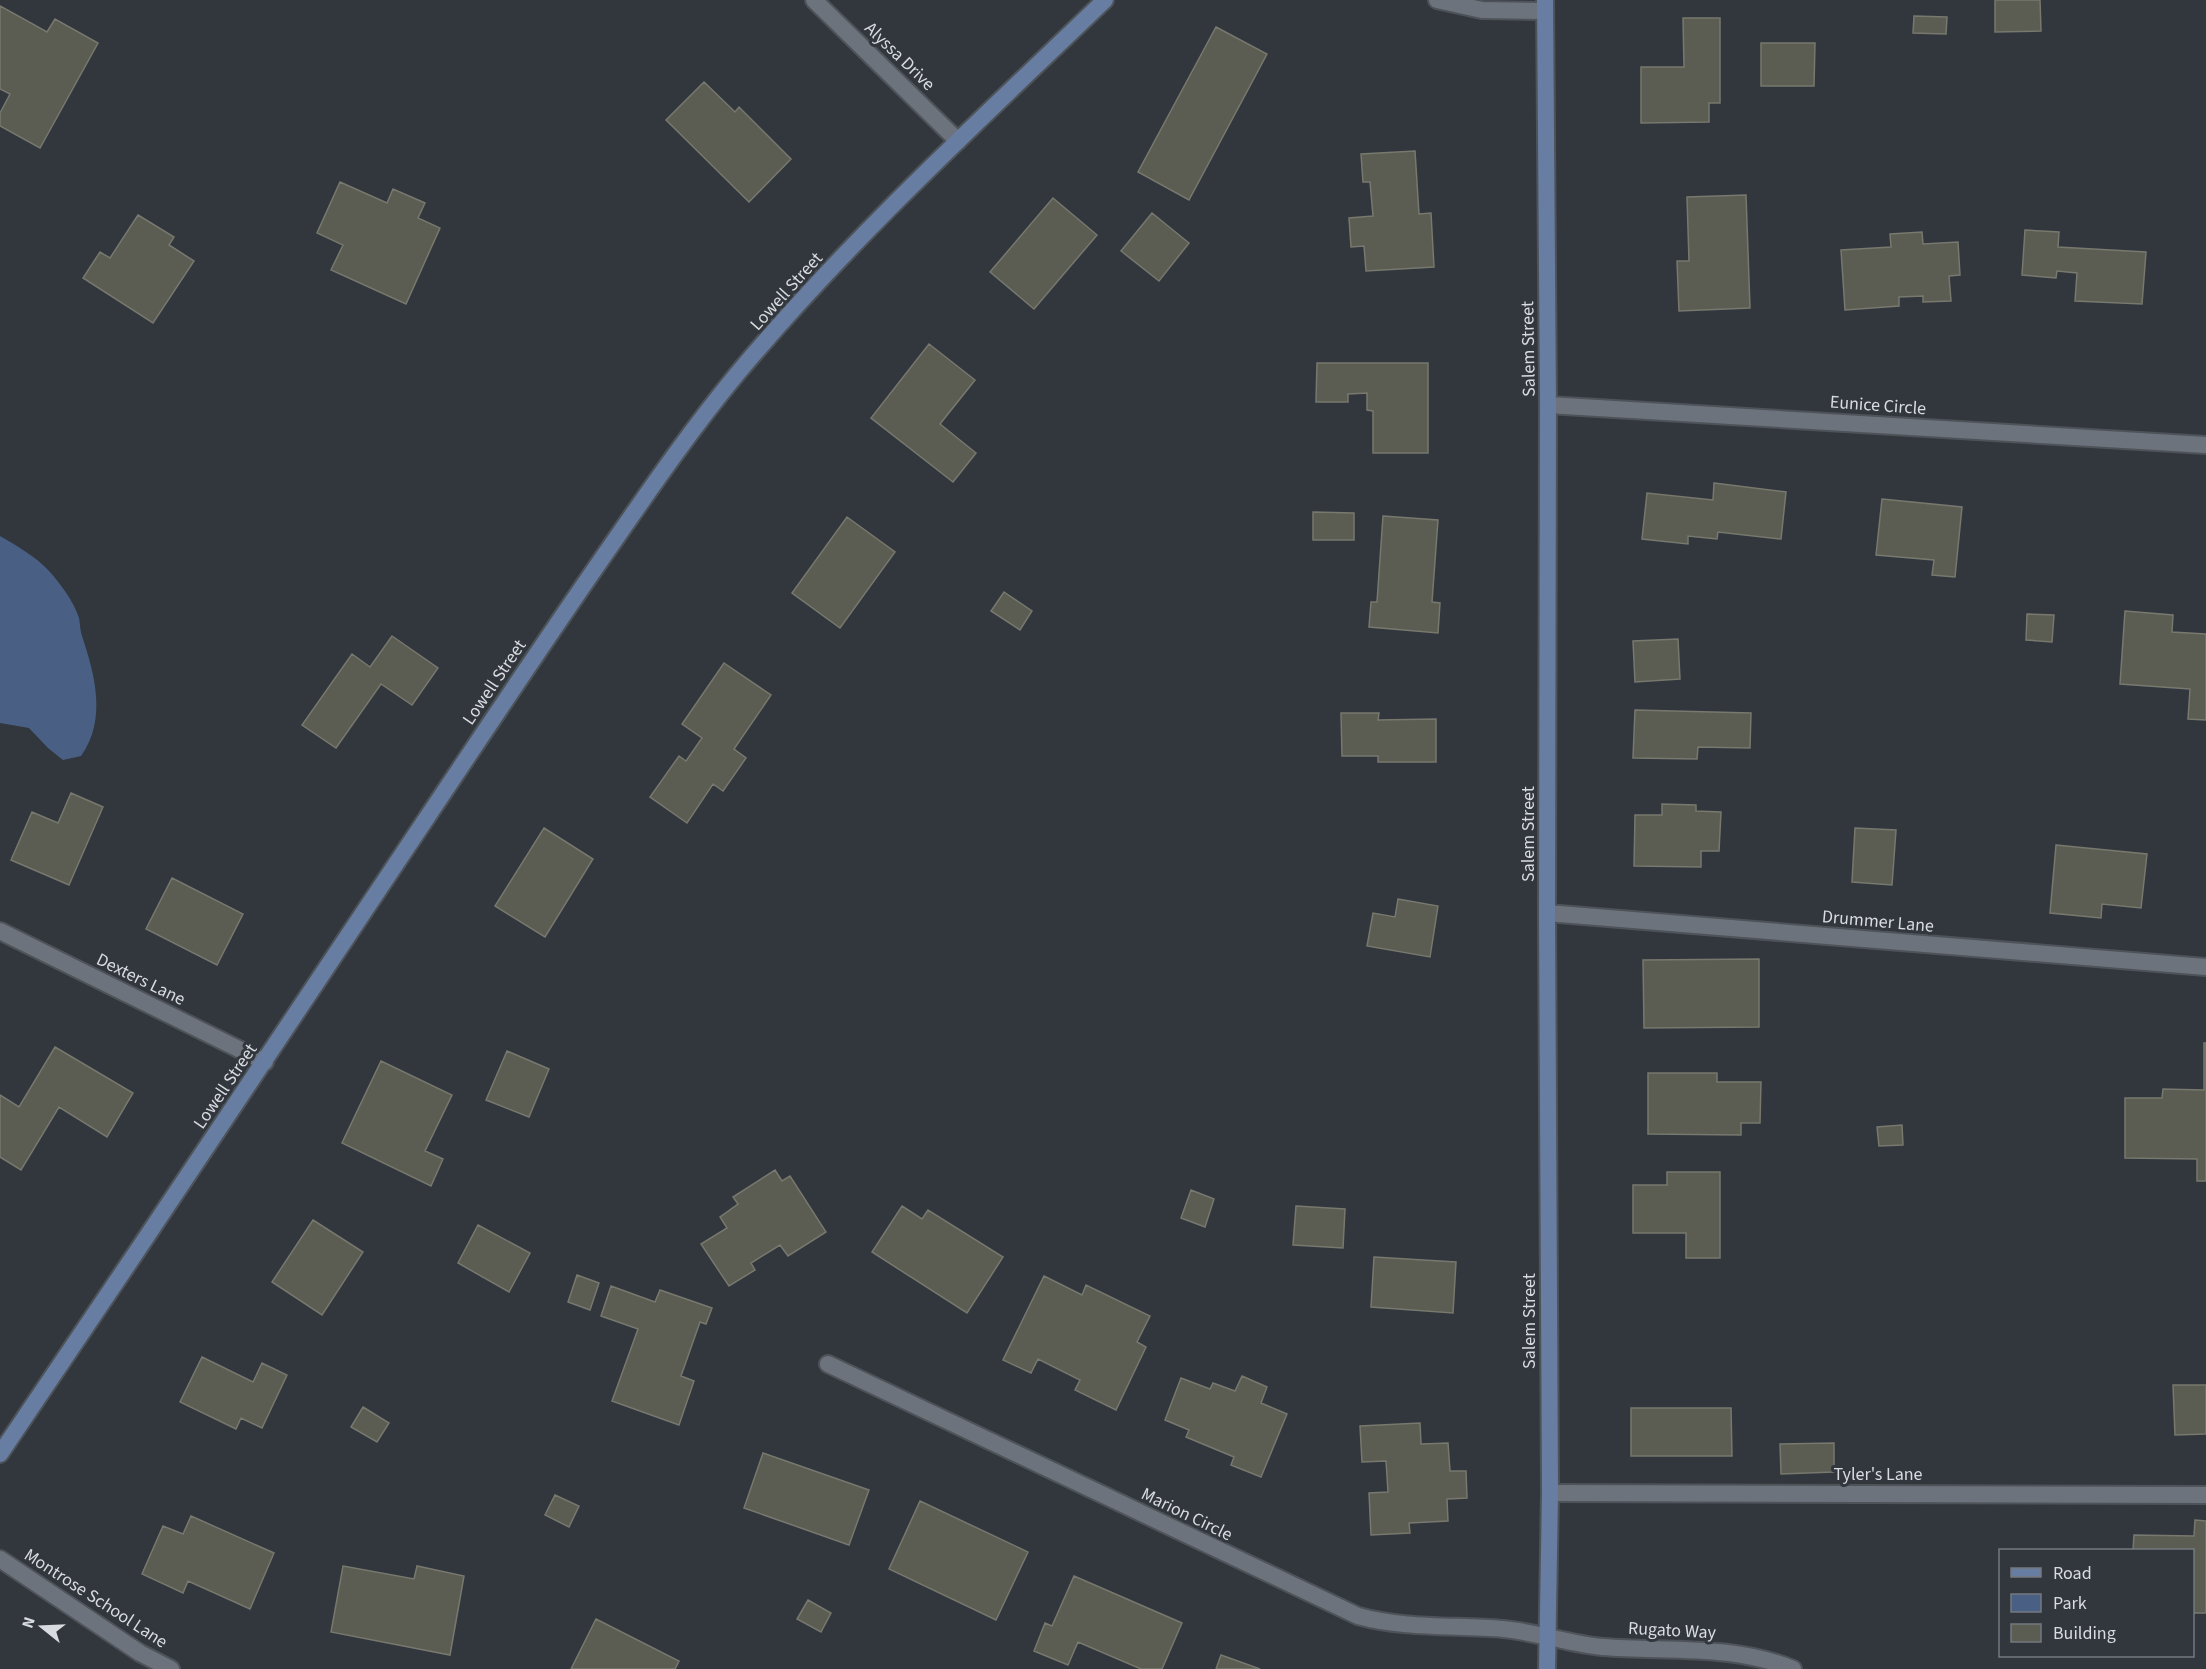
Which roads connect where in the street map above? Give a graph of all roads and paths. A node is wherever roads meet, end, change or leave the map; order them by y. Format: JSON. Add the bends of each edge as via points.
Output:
{"nodes":[{"id":1,"x":814,"y":0,"type":"edge"},
{"id":2,"x":1105,"y":0,"type":"edge"},
{"id":3,"x":1437,"y":0,"type":"edge"},
{"id":4,"x":1545,"y":6,"type":"edge"},
{"id":5,"x":958,"y":141,"type":"junction"},
{"id":6,"x":1548,"y":405,"type":"junction"},
{"id":7,"x":2206,"y":445,"type":"edge"},
{"id":8,"x":1547,"y":913,"type":"junction"},
{"id":9,"x":0,"y":931,"type":"edge"},
{"id":10,"x":2206,"y":967,"type":"edge"},
{"id":11,"x":265,"y":1062,"type":"junction"},
{"id":12,"x":828,"y":1364,"type":"dead end"},
{"id":13,"x":0,"y":1454,"type":"edge"},
{"id":14,"x":1550,"y":1493,"type":"junction"},
{"id":15,"x":2206,"y":1495,"type":"edge"},
{"id":16,"x":0,"y":1559,"type":"edge"},
{"id":17,"x":1547,"y":1638,"type":"junction"},
{"id":18,"x":171,"y":1669,"type":"edge"},
{"id":19,"x":1547,"y":1669,"type":"edge"},
{"id":20,"x":1793,"y":1669,"type":"edge"}],
"edges":[{"from":1,"to":5,"type":"street","name":"Alyssa Drive"},
{"from":2,"to":5,"type":"main road","name":"Lowell Street"},
{"from":3,"to":4,"type":"street","via":[[1482,10]]},
{"from":4,"to":6,"type":"main road","name":"Salem Street"},
{"from":5,"to":11,"type":"main road","name":"Lowell Street","via":[[794,309],[736,375],[660,475],[562,615]]},
{"from":6,"to":7,"type":"street","name":"Eunice Circle"},
{"from":6,"to":8,"type":"main road","name":"Salem Street"},
{"from":8,"to":10,"type":"street","name":"Drummer Lane"},
{"from":8,"to":14,"type":"main road","name":"Salem Street"},
{"from":9,"to":11,"type":"street","name":"Dexters Lane"},
{"from":11,"to":13,"type":"main road","name":"Lowell Street"},
{"from":12,"to":17,"type":"street","name":"Marion Circle","via":[[1358,1616],[1398,1623],[1508,1629]]},
{"from":14,"to":15,"type":"street","name":"Tyler's Lane"},
{"from":14,"to":17,"type":"main road","name":"Salem Street"},
{"from":16,"to":18,"type":"street","name":"Montrose School Lane","via":[[140,1653]]},
{"from":17,"to":19,"type":"main road","name":"Salem Street"},
{"from":17,"to":20,"type":"street","name":"Rugato Way","via":[[1601,1647],[1740,1654]]}]}
